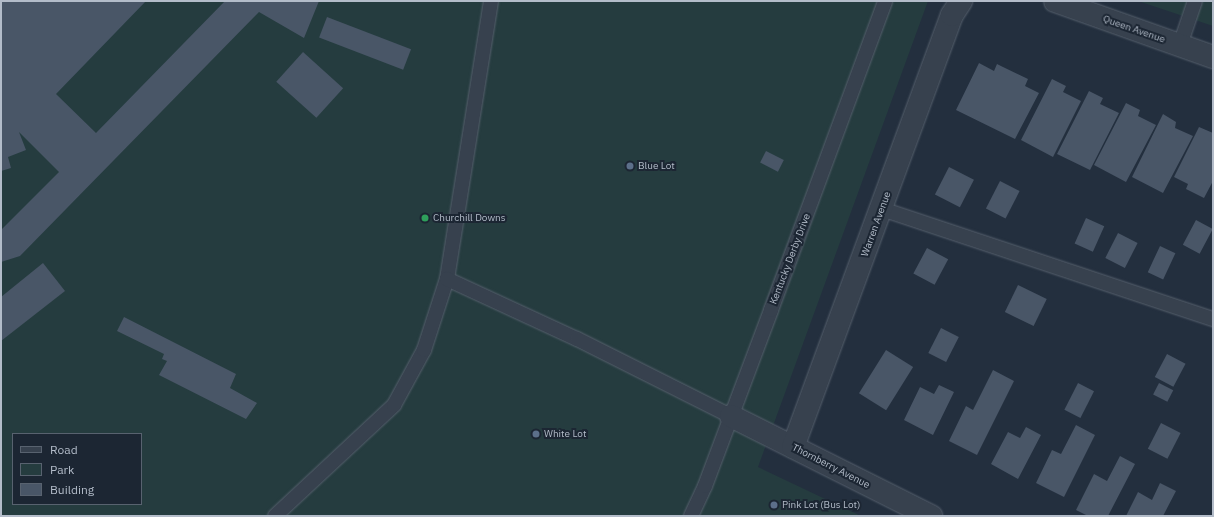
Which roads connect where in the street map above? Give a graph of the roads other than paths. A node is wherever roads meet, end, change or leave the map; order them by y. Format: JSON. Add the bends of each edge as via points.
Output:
{"nodes":[{"id":1,"x":491,"y":1,"type":"edge"},
{"id":2,"x":885,"y":1,"type":"edge"},
{"id":3,"x":961,"y":1,"type":"edge"},
{"id":4,"x":1055,"y":1,"type":"edge"},
{"id":5,"x":1195,"y":1,"type":"edge"},
{"id":6,"x":1180,"y":46,"type":"junction"},
{"id":7,"x":1213,"y":57,"type":"edge"},
{"id":8,"x":882,"y":208,"type":"junction"},
{"id":9,"x":448,"y":279,"type":"junction"},
{"id":10,"x":1213,"y":319,"type":"edge"},
{"id":11,"x":731,"y":416,"type":"junction"},
{"id":12,"x":793,"y":447,"type":"junction"},
{"id":13,"x":275,"y":516,"type":"edge"},
{"id":14,"x":691,"y":516,"type":"edge"},
{"id":15,"x":931,"y":516,"type":"edge"}],
"edges":[{"from":1,"to":9,"type":"lane"},
{"from":2,"to":11,"type":"lane","name":"Kentucky Derby Drive"},
{"from":3,"to":8,"type":"street","name":"Warren Avenue","via":[[952,15]]},
{"from":4,"to":6,"type":"street","name":"Queen Avenue"},
{"from":5,"to":6,"type":"lane"},
{"from":6,"to":7,"type":"street","name":"Queen Avenue"},
{"from":8,"to":10,"type":"lane"},
{"from":8,"to":12,"type":"street","name":"Warren Avenue"},
{"from":9,"to":11,"type":"lane","via":[[578,339]]},
{"from":9,"to":13,"type":"lane","via":[[424,350],[394,405]]},
{"from":11,"to":12,"type":"street","name":"Thornberry Avenue"},
{"from":11,"to":14,"type":"lane","name":"Kentucky Derby Drive"},
{"from":12,"to":15,"type":"street","name":"Thornberry Avenue"}]}
